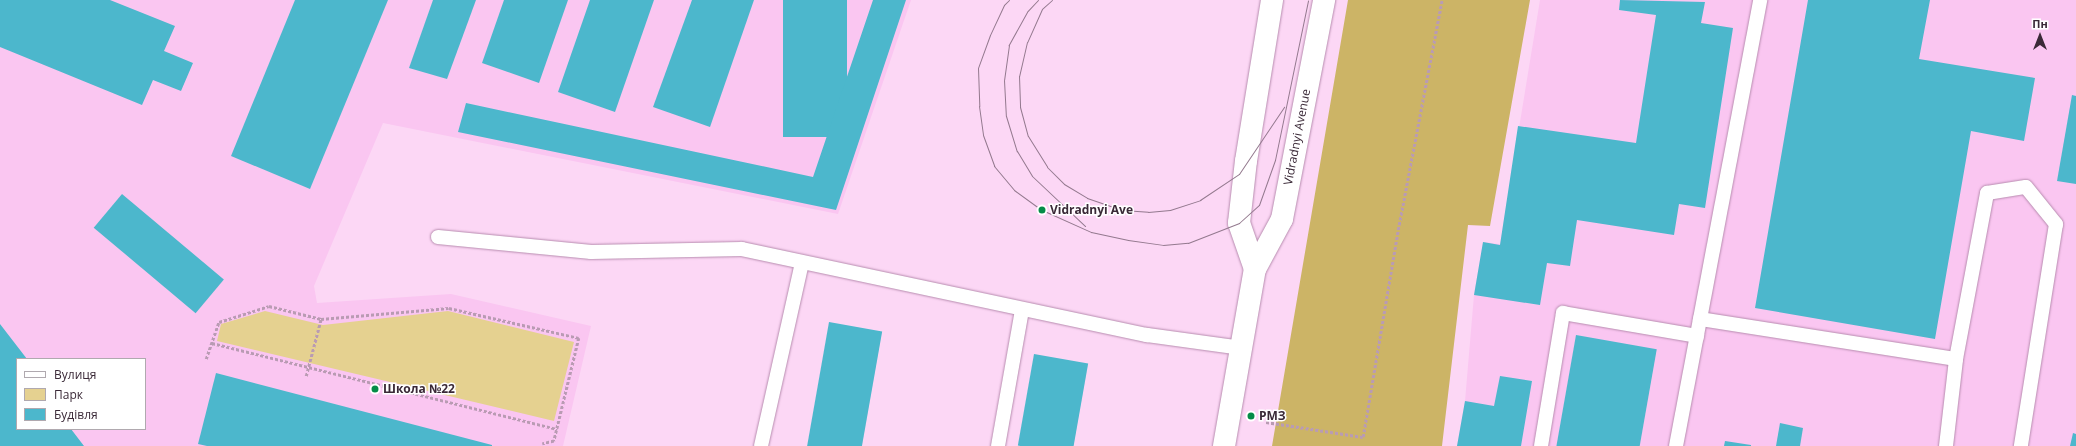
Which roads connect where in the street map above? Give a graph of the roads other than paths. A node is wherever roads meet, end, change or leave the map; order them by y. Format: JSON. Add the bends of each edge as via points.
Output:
{"nodes":[{"id":1,"x":1272,"y":0,"type":"edge"},
{"id":2,"x":1324,"y":0,"type":"edge"},
{"id":3,"x":1760,"y":0,"type":"edge"},
{"id":4,"x":438,"y":237,"type":"dead end"},
{"id":5,"x":802,"y":263,"type":"junction"},
{"id":6,"x":1255,"y":268,"type":"junction"},
{"id":7,"x":1022,"y":310,"type":"junction"},
{"id":8,"x":1700,"y":320,"type":"junction"},
{"id":9,"x":1697,"y":336,"type":"junction"},
{"id":10,"x":1242,"y":348,"type":"junction"},
{"id":11,"x":1956,"y":359,"type":"junction"},
{"id":12,"x":761,"y":446,"type":"edge"},
{"id":13,"x":998,"y":446,"type":"edge"},
{"id":14,"x":1224,"y":446,"type":"edge"},
{"id":15,"x":1541,"y":446,"type":"edge"},
{"id":16,"x":1676,"y":446,"type":"edge"},
{"id":17,"x":1946,"y":446,"type":"edge"},
{"id":18,"x":2021,"y":446,"type":"edge"}],
"edges":[{"from":1,"to":6,"type":"main road","name":"Vidradnyi Avenue","via":[[1246,162],[1239,223]]},
{"from":2,"to":6,"type":"main road","name":"Vidradnyi Avenue","via":[[1282,219]]},
{"from":3,"to":8,"type":"lane"},
{"from":4,"to":5,"type":"lane","via":[[591,252],[742,249]]},
{"from":5,"to":7,"type":"lane"},
{"from":5,"to":12,"type":"lane"},
{"from":6,"to":10,"type":"main road","name":"Vidradnyi Avenue"},
{"from":7,"to":10,"type":"lane","via":[[1147,335]]},
{"from":7,"to":13,"type":"lane"},
{"from":8,"to":9,"type":"lane"},
{"from":8,"to":11,"type":"lane"},
{"from":9,"to":15,"type":"lane","via":[[1563,313]]},
{"from":9,"to":16,"type":"lane"},
{"from":10,"to":14,"type":"main road","name":"Vidradnyi Avenue"},
{"from":11,"to":17,"type":"lane"},
{"from":11,"to":18,"type":"lane","via":[[1986,193],[2026,187],[2056,224]]}]}
